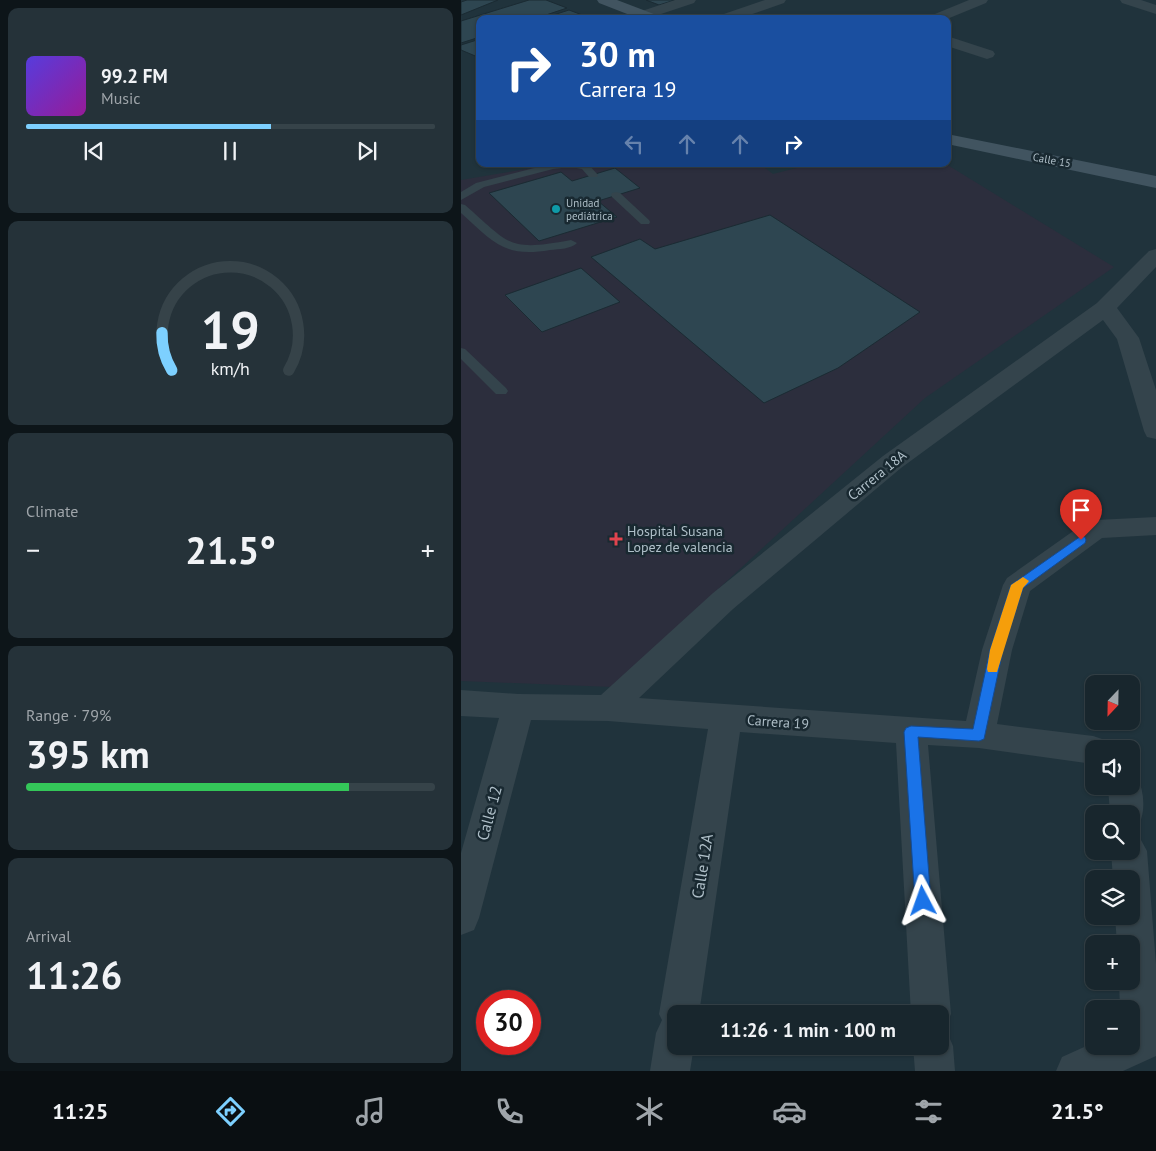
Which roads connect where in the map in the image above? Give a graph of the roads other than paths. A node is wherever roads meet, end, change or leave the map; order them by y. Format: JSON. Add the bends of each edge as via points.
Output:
{"nodes":[{"id":1,"x":604,"y":0,"type":"edge"},
{"id":2,"x":689,"y":0,"type":"edge"},
{"id":3,"x":779,"y":0,"type":"edge"},
{"id":4,"x":981,"y":0,"type":"edge"},
{"id":5,"x":1127,"y":0,"type":"edge"},
{"id":6,"x":1156,"y":10,"type":"edge"},
{"id":7,"x":644,"y":15,"type":"edge"},
{"id":8,"x":654,"y":15,"type":"edge"},
{"id":9,"x":735,"y":15,"type":"edge"},
{"id":10,"x":945,"y":15,"type":"edge"},
{"id":11,"x":951,"y":42,"type":"edge"},
{"id":12,"x":987,"y":54,"type":"dead end"},
{"id":13,"x":951,"y":140,"type":"edge"},
{"id":14,"x":549,"y":167,"type":"edge"},
{"id":15,"x":585,"y":167,"type":"edge"},
{"id":16,"x":593,"y":175,"type":"dead end"},
{"id":17,"x":1156,"y":182,"type":"edge"},
{"id":18,"x":616,"y":195,"type":"dead end"},
{"id":19,"x":461,"y":197,"type":"edge"},
{"id":20,"x":461,"y":207,"type":"edge"},
{"id":21,"x":645,"y":222,"type":"dead end"},
{"id":22,"x":571,"y":243,"type":"dead end"},
{"id":23,"x":1156,"y":255,"type":"edge"},
{"id":24,"x":1105,"y":308,"type":"junction"},
{"id":25,"x":461,"y":352,"type":"edge"},
{"id":26,"x":501,"y":391,"type":"dead end"},
{"id":27,"x":1156,"y":431,"type":"edge"},
{"id":28,"x":1156,"y":526,"type":"edge"},
{"id":29,"x":461,"y":703,"type":"edge"},
{"id":30,"x":518,"y":707,"type":"junction"},
{"id":31,"x":609,"y":708,"type":"junction"},
{"id":32,"x":726,"y":718,"type":"junction"},
{"id":33,"x":911,"y":732,"type":"junction"},
{"id":34,"x":979,"y":735,"type":"junction"},
{"id":35,"x":1085,"y":749,"type":"edge"},
{"id":36,"x":1130,"y":860,"type":"edge"},
{"id":37,"x":461,"y":918,"type":"edge"},
{"id":38,"x":680,"y":1005,"type":"edge"},
{"id":39,"x":930,"y":1005,"type":"edge"},
{"id":40,"x":673,"y":1055,"type":"edge"},
{"id":41,"x":934,"y":1055,"type":"edge"},
{"id":42,"x":670,"y":1071,"type":"edge"},
{"id":43,"x":935,"y":1071,"type":"edge"},
{"id":44,"x":1076,"y":1071,"type":"edge"}],
"edges":[{"from":1,"to":7,"type":"street"},
{"from":2,"to":8,"type":"street"},
{"from":3,"to":9,"type":"street"},
{"from":4,"to":10,"type":"street"},
{"from":5,"to":6,"type":"street"},
{"from":11,"to":12,"type":"street"},
{"from":13,"to":17,"type":"street","name":"Calle 15"},
{"from":14,"to":19,"type":"lane","via":[[480,184]]},
{"from":15,"to":16,"type":"lane"},
{"from":18,"to":21,"type":"lane"},
{"from":20,"to":22,"type":"lane","via":[[502,243],[530,249]]},
{"from":23,"to":24,"type":"street","name":"Carrera 18A"},
{"from":24,"to":27,"type":"street","via":[[1128,338]]},
{"from":24,"to":31,"type":"street","name":"Carrera 18A","via":[[892,462],[723,601]]},
{"from":25,"to":26,"type":"lane"},
{"from":28,"to":34,"type":"street","via":[[1096,529],[1017,585],[997,650]]},
{"from":29,"to":30,"type":"street","name":"Carrera 19"},
{"from":30,"to":31,"type":"street","name":"Carrera 19"},
{"from":30,"to":37,"type":"street","name":"Calle 12"},
{"from":31,"to":32,"type":"street","name":"Carrera 19"},
{"from":32,"to":33,"type":"street","name":"Carrera 19"},
{"from":32,"to":38,"type":"street","name":"Calle 12A"},
{"from":33,"to":34,"type":"street","name":"Carrera 19"},
{"from":33,"to":39,"type":"street"},
{"from":34,"to":35,"type":"street","name":"Carrera 19"},
{"from":36,"to":44,"type":"street","via":[[1142,1042]]},
{"from":40,"to":42,"type":"street"},
{"from":41,"to":43,"type":"street"}]}
